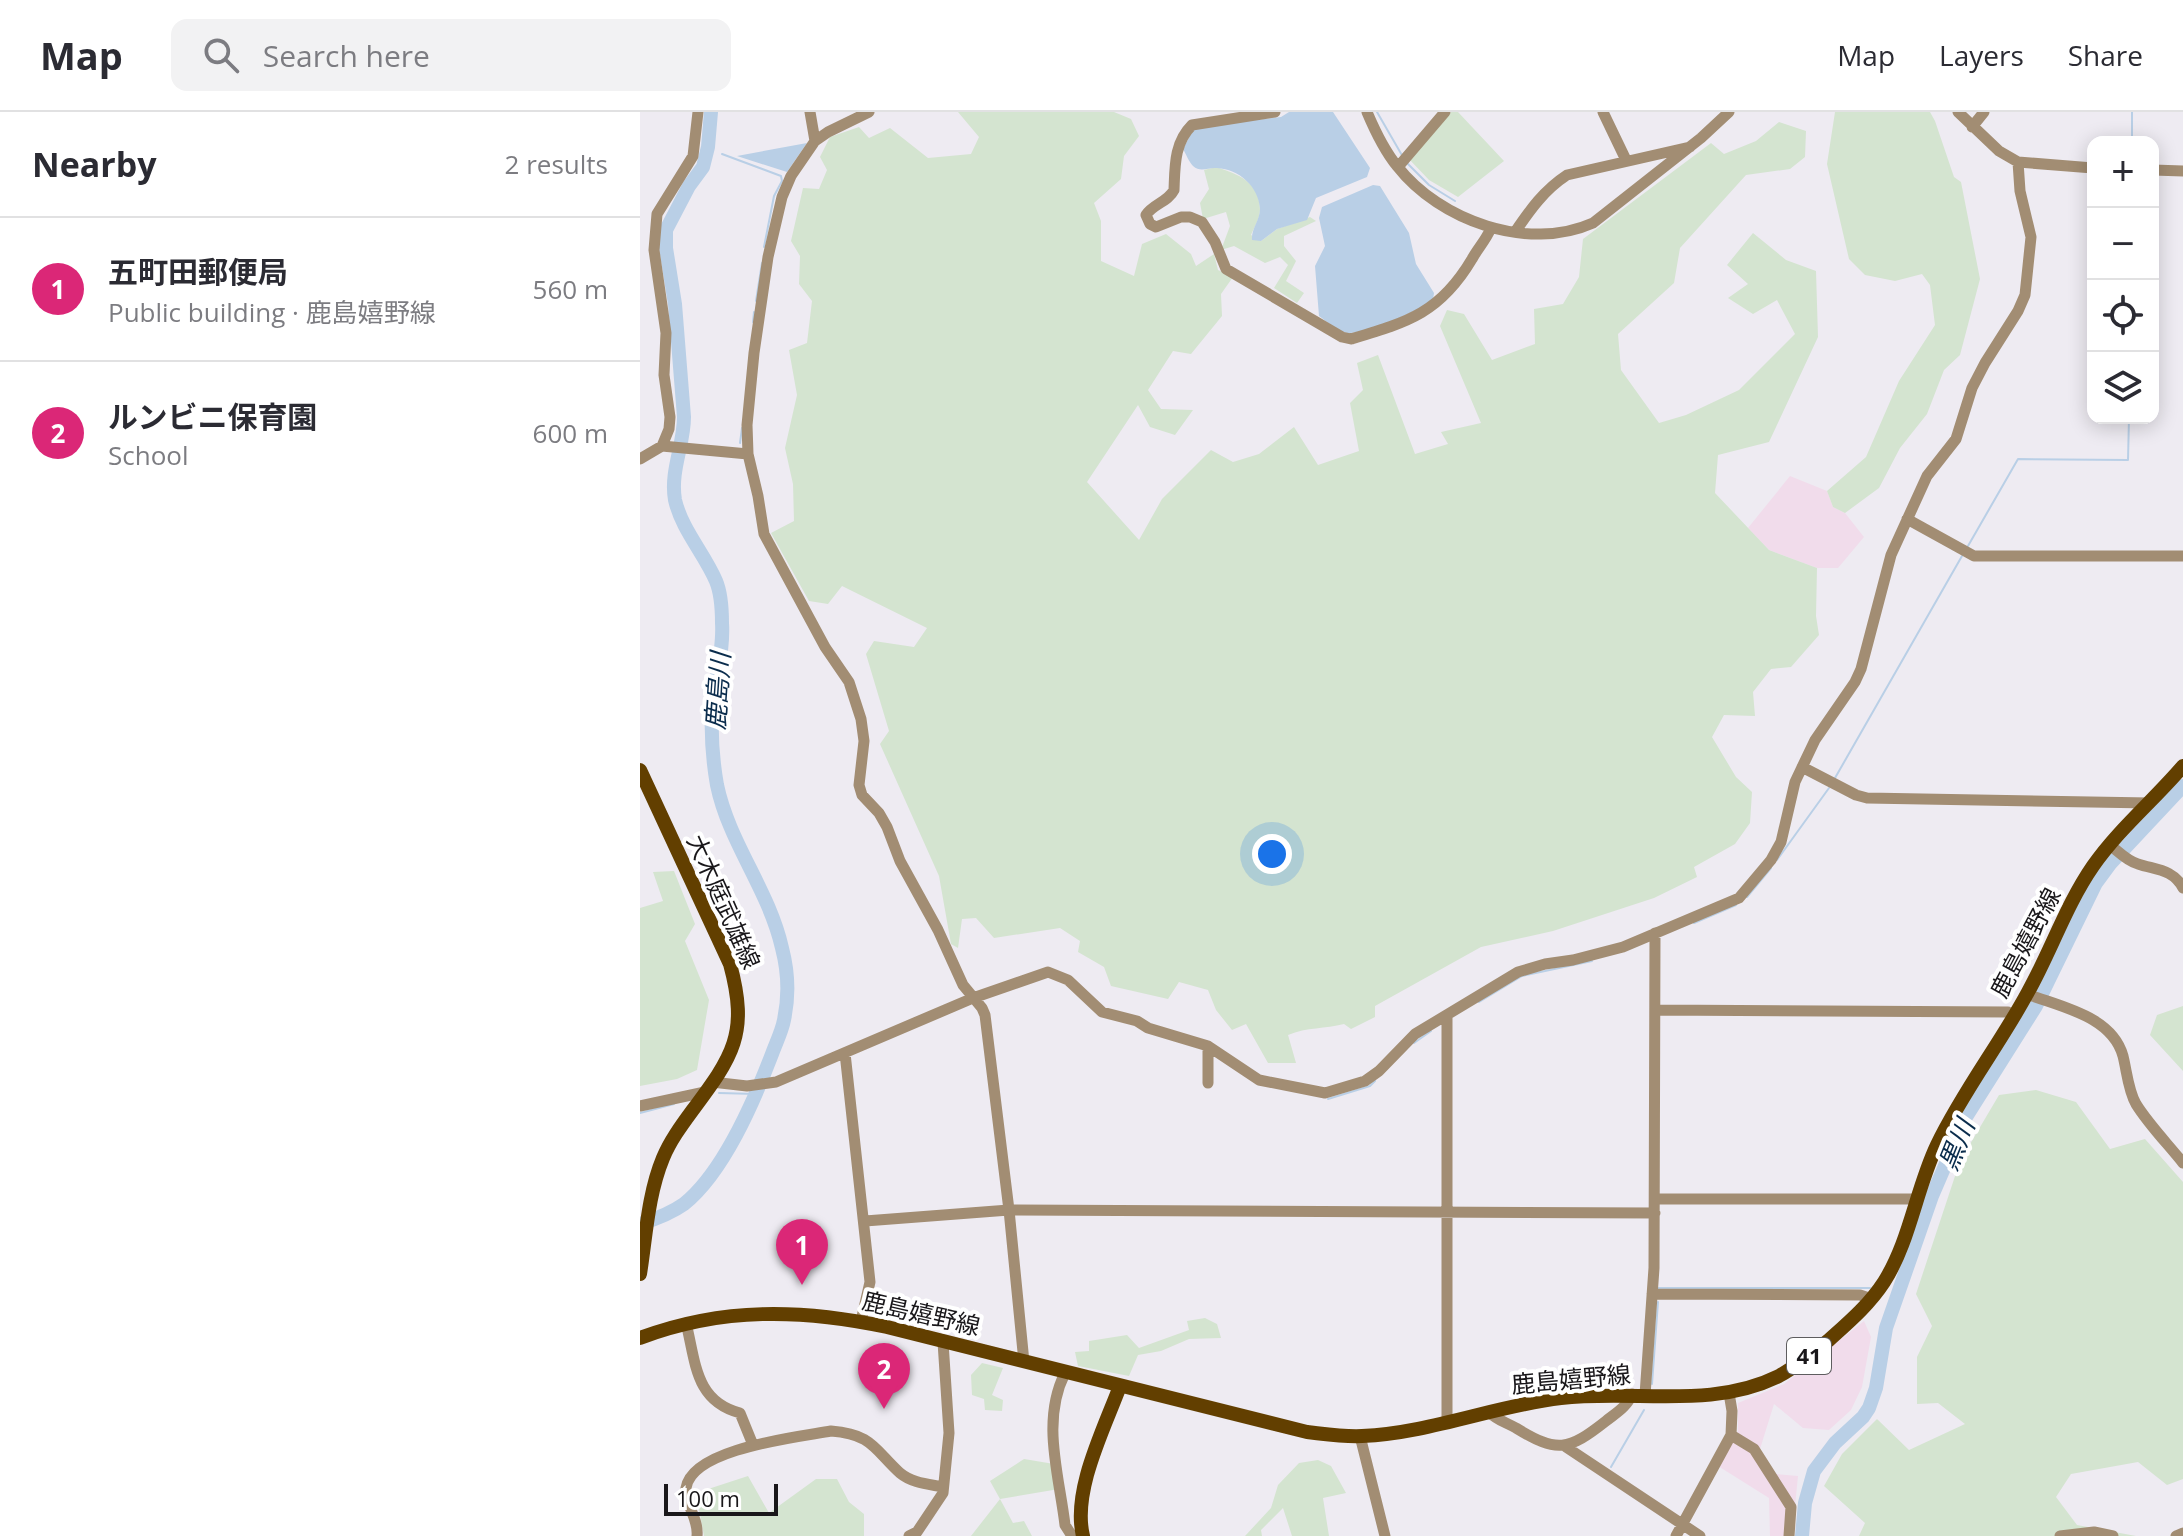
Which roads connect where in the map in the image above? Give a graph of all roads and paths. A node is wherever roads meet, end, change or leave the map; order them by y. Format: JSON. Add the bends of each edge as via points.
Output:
{"nodes":[{"id":1,"x":698,"y":112,"type":"edge"},
{"id":2,"x":810,"y":112,"type":"edge"},
{"id":3,"x":869,"y":112,"type":"edge"},
{"id":4,"x":1275,"y":112,"type":"edge"},
{"id":5,"x":1367,"y":112,"type":"edge"},
{"id":6,"x":1445,"y":112,"type":"edge"},
{"id":7,"x":1603,"y":112,"type":"edge"},
{"id":8,"x":1729,"y":112,"type":"edge"},
{"id":9,"x":1958,"y":112,"type":"edge"},
{"id":10,"x":1984,"y":112,"type":"edge"},
{"id":11,"x":1972,"y":127,"type":"junction"},
{"id":12,"x":815,"y":141,"type":"junction"},
{"id":13,"x":1691,"y":147,"type":"junction"},
{"id":14,"x":1626,"y":160,"type":"junction"},
{"id":15,"x":2018,"y":162,"type":"junction"},
{"id":16,"x":1398,"y":167,"type":"junction"},
{"id":17,"x":2087,"y":168,"type":"edge"},
{"id":18,"x":2159,"y":170,"type":"edge"},
{"id":19,"x":2183,"y":171,"type":"edge"},
{"id":20,"x":1491,"y":228,"type":"junction"},
{"id":21,"x":1515,"y":232,"type":"junction"},
{"id":22,"x":664,"y":446,"type":"junction"},
{"id":23,"x":748,"y":454,"type":"junction"},
{"id":24,"x":640,"y":459,"type":"edge"},
{"id":25,"x":1907,"y":519,"type":"junction"},
{"id":26,"x":2183,"y":556,"type":"edge"},
{"id":27,"x":2183,"y":766,"type":"edge"},
{"id":28,"x":1802,"y":767,"type":"junction"},
{"id":29,"x":640,"y":770,"type":"edge"},
{"id":30,"x":2150,"y":803,"type":"junction"},
{"id":31,"x":2110,"y":845,"type":"junction"},
{"id":32,"x":2183,"y":888,"type":"edge"},
{"id":33,"x":1655,"y":933,"type":"junction"},
{"id":34,"x":2027,"y":994,"type":"junction"},
{"id":35,"x":973,"y":998,"type":"junction"},
{"id":36,"x":1656,"y":1010,"type":"junction"},
{"id":37,"x":1447,"y":1015,"type":"junction"},
{"id":38,"x":2013,"y":1016,"type":"junction"},
{"id":39,"x":1208,"y":1046,"type":"junction"},
{"id":40,"x":845,"y":1053,"type":"junction"},
{"id":41,"x":1208,"y":1083,"type":"dead end"},
{"id":42,"x":708,"y":1087,"type":"junction"},
{"id":43,"x":640,"y":1106,"type":"edge"},
{"id":44,"x":2183,"y":1163,"type":"edge"},
{"id":45,"x":1655,"y":1199,"type":"junction"},
{"id":46,"x":1917,"y":1199,"type":"junction"},
{"id":47,"x":646,"y":1208,"type":"edge"},
{"id":48,"x":1009,"y":1210,"type":"junction"},
{"id":49,"x":1448,"y":1213,"type":"junction"},
{"id":50,"x":1655,"y":1213,"type":"junction"},
{"id":51,"x":865,"y":1221,"type":"junction"},
{"id":52,"x":640,"y":1274,"type":"edge"},
{"id":53,"x":1652,"y":1294,"type":"junction"},
{"id":54,"x":1872,"y":1299,"type":"junction"},
{"id":55,"x":861,"y":1321,"type":"junction"},
{"id":56,"x":686,"y":1323,"type":"junction"},
{"id":57,"x":640,"y":1338,"type":"edge"},
{"id":58,"x":943,"y":1342,"type":"junction"},
{"id":59,"x":1024,"y":1362,"type":"junction"},
{"id":60,"x":1065,"y":1373,"type":"junction"},
{"id":61,"x":1120,"y":1386,"type":"junction"},
{"id":62,"x":1729,"y":1393,"type":"junction"},
{"id":63,"x":1639,"y":1395,"type":"junction"},
{"id":64,"x":1489,"y":1412,"type":"junction"},
{"id":65,"x":1447,"y":1422,"type":"junction"},
{"id":66,"x":1731,"y":1435,"type":"junction"},
{"id":67,"x":1360,"y":1436,"type":"junction"},
{"id":68,"x":753,"y":1445,"type":"junction"},
{"id":69,"x":1566,"y":1447,"type":"junction"},
{"id":70,"x":943,"y":1487,"type":"junction"},
{"id":71,"x":1682,"y":1523,"type":"junction"},
{"id":72,"x":2183,"y":1533,"type":"edge"},
{"id":73,"x":697,"y":1536,"type":"edge"},
{"id":74,"x":909,"y":1536,"type":"edge"},
{"id":75,"x":1072,"y":1536,"type":"edge"},
{"id":76,"x":1083,"y":1536,"type":"edge"},
{"id":77,"x":1385,"y":1536,"type":"edge"},
{"id":78,"x":1676,"y":1536,"type":"edge"},
{"id":79,"x":1700,"y":1536,"type":"edge"},
{"id":80,"x":1789,"y":1536,"type":"edge"},
{"id":81,"x":2060,"y":1536,"type":"edge"},
{"id":82,"x":2113,"y":1536,"type":"edge"},
{"id":83,"x":2176,"y":1536,"type":"edge"}],
"edges":[{"from":1,"to":22,"type":"street","via":[[693,156],[657,214],[654,250],[666,333],[670,417]]},
{"from":2,"to":12,"type":"street"},
{"from":3,"to":12,"type":"street"},
{"from":4,"to":20,"type":"street","via":[[1192,125],[1176,151],[1174,190],[1150,209],[1150,224],[1156,227],[1181,217],[1202,222],[1226,269],[1351,339],[1431,309],[1456,285]]},
{"from":5,"to":16,"type":"street"},
{"from":6,"to":16,"type":"street"},
{"from":7,"to":14,"type":"street"},
{"from":8,"to":13,"type":"street"},
{"from":9,"to":11,"type":"street"},
{"from":10,"to":11,"type":"street"},
{"from":11,"to":15,"type":"street"},
{"from":12,"to":23,"type":"street","via":[[782,197],[768,257],[754,353]]},
{"from":13,"to":14,"type":"street"},
{"from":13,"to":21,"type":"street","via":[[1593,223],[1552,235]]},
{"from":14,"to":21,"type":"street","via":[[1554,183]]},
{"from":15,"to":17,"type":"street"},
{"from":15,"to":25,"type":"street","via":[[2031,237],[2025,295],[1972,388],[1956,439],[1927,476]]},
{"from":16,"to":20,"type":"street","via":[[1459,216]]},
{"from":18,"to":19,"type":"street"},
{"from":20,"to":21,"type":"street"},
{"from":22,"to":23,"type":"street"},
{"from":22,"to":24,"type":"street"},
{"from":23,"to":35,"type":"street","via":[[764,534],[849,682],[864,741],[862,795],[887,827]]},
{"from":25,"to":26,"type":"street","via":[[1974,556]]},
{"from":25,"to":28,"type":"street","via":[[1887,567],[1861,669]]},
{"from":27,"to":30,"type":"main road","name":"鹿島嬉野線","number":"41"},
{"from":28,"to":30,"type":"street","via":[[1867,798]]},
{"from":28,"to":33,"type":"street","via":[[1781,842],[1752,886],[1713,911]]},
{"from":29,"to":42,"type":"main road","name":"大木庭武雄線","via":[[730,964],[738,993],[736,1039],[729,1060]]},
{"from":30,"to":31,"type":"main road","name":"鹿島嬉野線","number":"41"},
{"from":31,"to":32,"type":"street","via":[[2138,864],[2160,868]]},
{"from":31,"to":34,"type":"main road","name":"鹿島嬉野線","number":"41","via":[[2079,890]]},
{"from":33,"to":36,"type":"street"},
{"from":33,"to":37,"type":"street","via":[[1623,947],[1518,972]]},
{"from":34,"to":38,"type":"main road","name":"鹿島嬉野線","number":"41"},
{"from":34,"to":44,"type":"street","via":[[2092,1019],[2116,1040],[2135,1103]]},
{"from":35,"to":39,"type":"street","via":[[1055,973],[1102,1012]]},
{"from":35,"to":40,"type":"street"},
{"from":35,"to":48,"type":"street","via":[[982,1008],[988,1031]]},
{"from":36,"to":38,"type":"street"},
{"from":36,"to":45,"type":"street"},
{"from":37,"to":39,"type":"street","via":[[1415,1034],[1365,1081],[1325,1093],[1259,1080]]},
{"from":37,"to":49,"type":"street"},
{"from":38,"to":46,"type":"main road","name":"鹿島嬉野線","number":"41","via":[[1954,1111]]},
{"from":39,"to":41,"type":"street"},
{"from":40,"to":42,"type":"street","via":[[764,1085]]},
{"from":40,"to":51,"type":"street"},
{"from":42,"to":43,"type":"street"},
{"from":42,"to":47,"type":"main road","name":"大木庭武雄線","via":[[664,1155]]},
{"from":45,"to":46,"type":"street"},
{"from":45,"to":50,"type":"street"},
{"from":46,"to":54,"type":"main road","name":"鹿島嬉野線","number":"41","via":[[1898,1252]]},
{"from":47,"to":52,"type":"main road","name":"大木庭武雄線"},
{"from":48,"to":49,"type":"street"},
{"from":48,"to":51,"type":"street"},
{"from":48,"to":59,"type":"street"},
{"from":49,"to":50,"type":"street"},
{"from":49,"to":65,"type":"street"},
{"from":50,"to":53,"type":"street"},
{"from":51,"to":55,"type":"street","via":[[870,1282]]},
{"from":53,"to":54,"type":"street"},
{"from":53,"to":63,"type":"street"},
{"from":54,"to":62,"type":"main road","name":"鹿島嬉野線","number":"41","via":[[1804,1360],[1769,1380]]},
{"from":55,"to":56,"type":"main road","name":"鹿島嬉野線","number":"41","via":[[743,1313]]},
{"from":55,"to":58,"type":"main road","name":"鹿島嬉野線","number":"41"},
{"from":56,"to":57,"type":"main road","name":"鹿島嬉野線","number":"41"},
{"from":56,"to":68,"type":"street","via":[[702,1388],[724,1408],[740,1413]]},
{"from":58,"to":59,"type":"main road","name":"鹿島嬉野線","number":"41"},
{"from":58,"to":70,"type":"street","via":[[949,1455]]},
{"from":59,"to":60,"type":"main road","name":"鹿島嬉野線","number":"41"},
{"from":60,"to":61,"type":"main road","name":"鹿島嬉野線","number":"41"},
{"from":60,"to":75,"type":"street","via":[[1058,1386],[1052,1441],[1065,1525]]},
{"from":61,"to":67,"type":"main road","name":"鹿島嬉野線","number":"41","via":[[1307,1432]]},
{"from":61,"to":76,"type":"main road","via":[[1082,1493]]},
{"from":62,"to":63,"type":"main road","name":"鹿島嬉野線","number":"41"},
{"from":62,"to":66,"type":"street"},
{"from":63,"to":64,"type":"main road","name":"鹿島嬉野線","number":"41","via":[[1559,1398]]},
{"from":63,"to":69,"type":"street"},
{"from":64,"to":65,"type":"main road","name":"鹿島嬉野線","number":"41"},
{"from":64,"to":69,"type":"street","via":[[1530,1438]]},
{"from":65,"to":67,"type":"main road","name":"鹿島嬉野線","number":"41"},
{"from":66,"to":71,"type":"street"},
{"from":66,"to":80,"type":"street","via":[[1754,1449],[1791,1507]]},
{"from":67,"to":77,"type":"street"},
{"from":68,"to":70,"type":"street","via":[[842,1432],[869,1441],[901,1474]]},
{"from":68,"to":73,"type":"street","via":[[722,1454],[686,1486]]},
{"from":69,"to":71,"type":"street"},
{"from":70,"to":74,"type":"street","via":[[917,1532]]},
{"from":71,"to":78,"type":"street"},
{"from":71,"to":79,"type":"street"},
{"from":72,"to":83,"type":"street"},
{"from":81,"to":82,"type":"street"}]}
